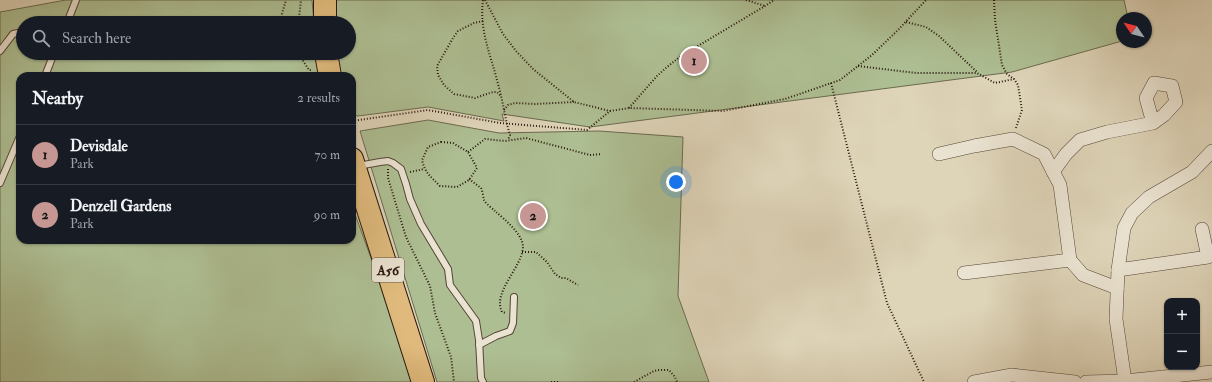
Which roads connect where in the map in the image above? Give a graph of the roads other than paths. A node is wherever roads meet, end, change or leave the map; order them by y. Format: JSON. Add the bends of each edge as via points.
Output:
{"nodes":[{"id":1,"x":76,"y":0,"type":"edge"},
{"id":2,"x":325,"y":0,"type":"edge"},
{"id":3,"x":70,"y":16,"type":"edge"},
{"id":4,"x":325,"y":16,"type":"edge"},
{"id":5,"x":16,"y":33,"type":"edge"},
{"id":6,"x":0,"y":51,"type":"edge"},
{"id":7,"x":51,"y":60,"type":"edge"},
{"id":8,"x":327,"y":60,"type":"edge"},
{"id":9,"x":47,"y":72,"type":"edge"},
{"id":10,"x":329,"y":72,"type":"edge"},
{"id":11,"x":1153,"y":122,"type":"dead end"},
{"id":12,"x":16,"y":145,"type":"edge"},
{"id":13,"x":1212,"y":151,"type":"edge"},
{"id":14,"x":938,"y":154,"type":"dead end"},
{"id":15,"x":356,"y":163,"type":"edge"},
{"id":16,"x":356,"y":172,"type":"edge"},
{"id":17,"x":1053,"y":172,"type":"junction"},
{"id":18,"x":0,"y":183,"type":"edge"},
{"id":19,"x":1202,"y":229,"type":"dead end"},
{"id":20,"x":1070,"y":260,"type":"junction"},
{"id":21,"x":1118,"y":270,"type":"junction"},
{"id":22,"x":964,"y":273,"type":"dead end"},
{"id":23,"x":1117,"y":288,"type":"junction"},
{"id":24,"x":514,"y":297,"type":"dead end"},
{"id":25,"x":479,"y":345,"type":"junction"},
{"id":26,"x":1212,"y":372,"type":"edge"},
{"id":27,"x":1125,"y":381,"type":"junction"},
{"id":28,"x":423,"y":382,"type":"edge"},
{"id":29,"x":483,"y":382,"type":"edge"},
{"id":30,"x":974,"y":382,"type":"edge"},
{"id":31,"x":1075,"y":382,"type":"edge"},
{"id":32,"x":1086,"y":382,"type":"edge"}],
"edges":[{"from":1,"to":3,"type":"lane"},
{"from":2,"to":4,"type":"highway"},
{"from":5,"to":6,"type":"lane","via":[[12,34]]},
{"from":7,"to":9,"type":"lane"},
{"from":8,"to":10,"type":"highway"},
{"from":11,"to":17,"type":"street","via":[[1080,140]]},
{"from":12,"to":18,"type":"lane"},
{"from":13,"to":21,"type":"street","via":[[1192,172],[1149,197],[1132,213],[1124,228]]},
{"from":14,"to":17,"type":"street","via":[[1013,139],[1044,154]]},
{"from":15,"to":25,"type":"lane","via":[[388,161],[401,170],[421,224],[448,269],[450,284],[476,321]]},
{"from":16,"to":28,"type":"highway","number":"A56"},
{"from":17,"to":20,"type":"street","via":[[1060,185]]},
{"from":19,"to":21,"type":"street","via":[[1208,257]]},
{"from":20,"to":22,"type":"street"},
{"from":20,"to":23,"type":"street","via":[[1083,275]]},
{"from":21,"to":23,"type":"street"},
{"from":23,"to":27,"type":"street","via":[[1116,319]]},
{"from":24,"to":25,"type":"lane","via":[[513,323],[510,331]]},
{"from":25,"to":29,"type":"lane"},
{"from":26,"to":27,"type":"street"},
{"from":27,"to":32,"type":"street"},
{"from":30,"to":31,"type":"street","via":[[1012,375]]}]}
